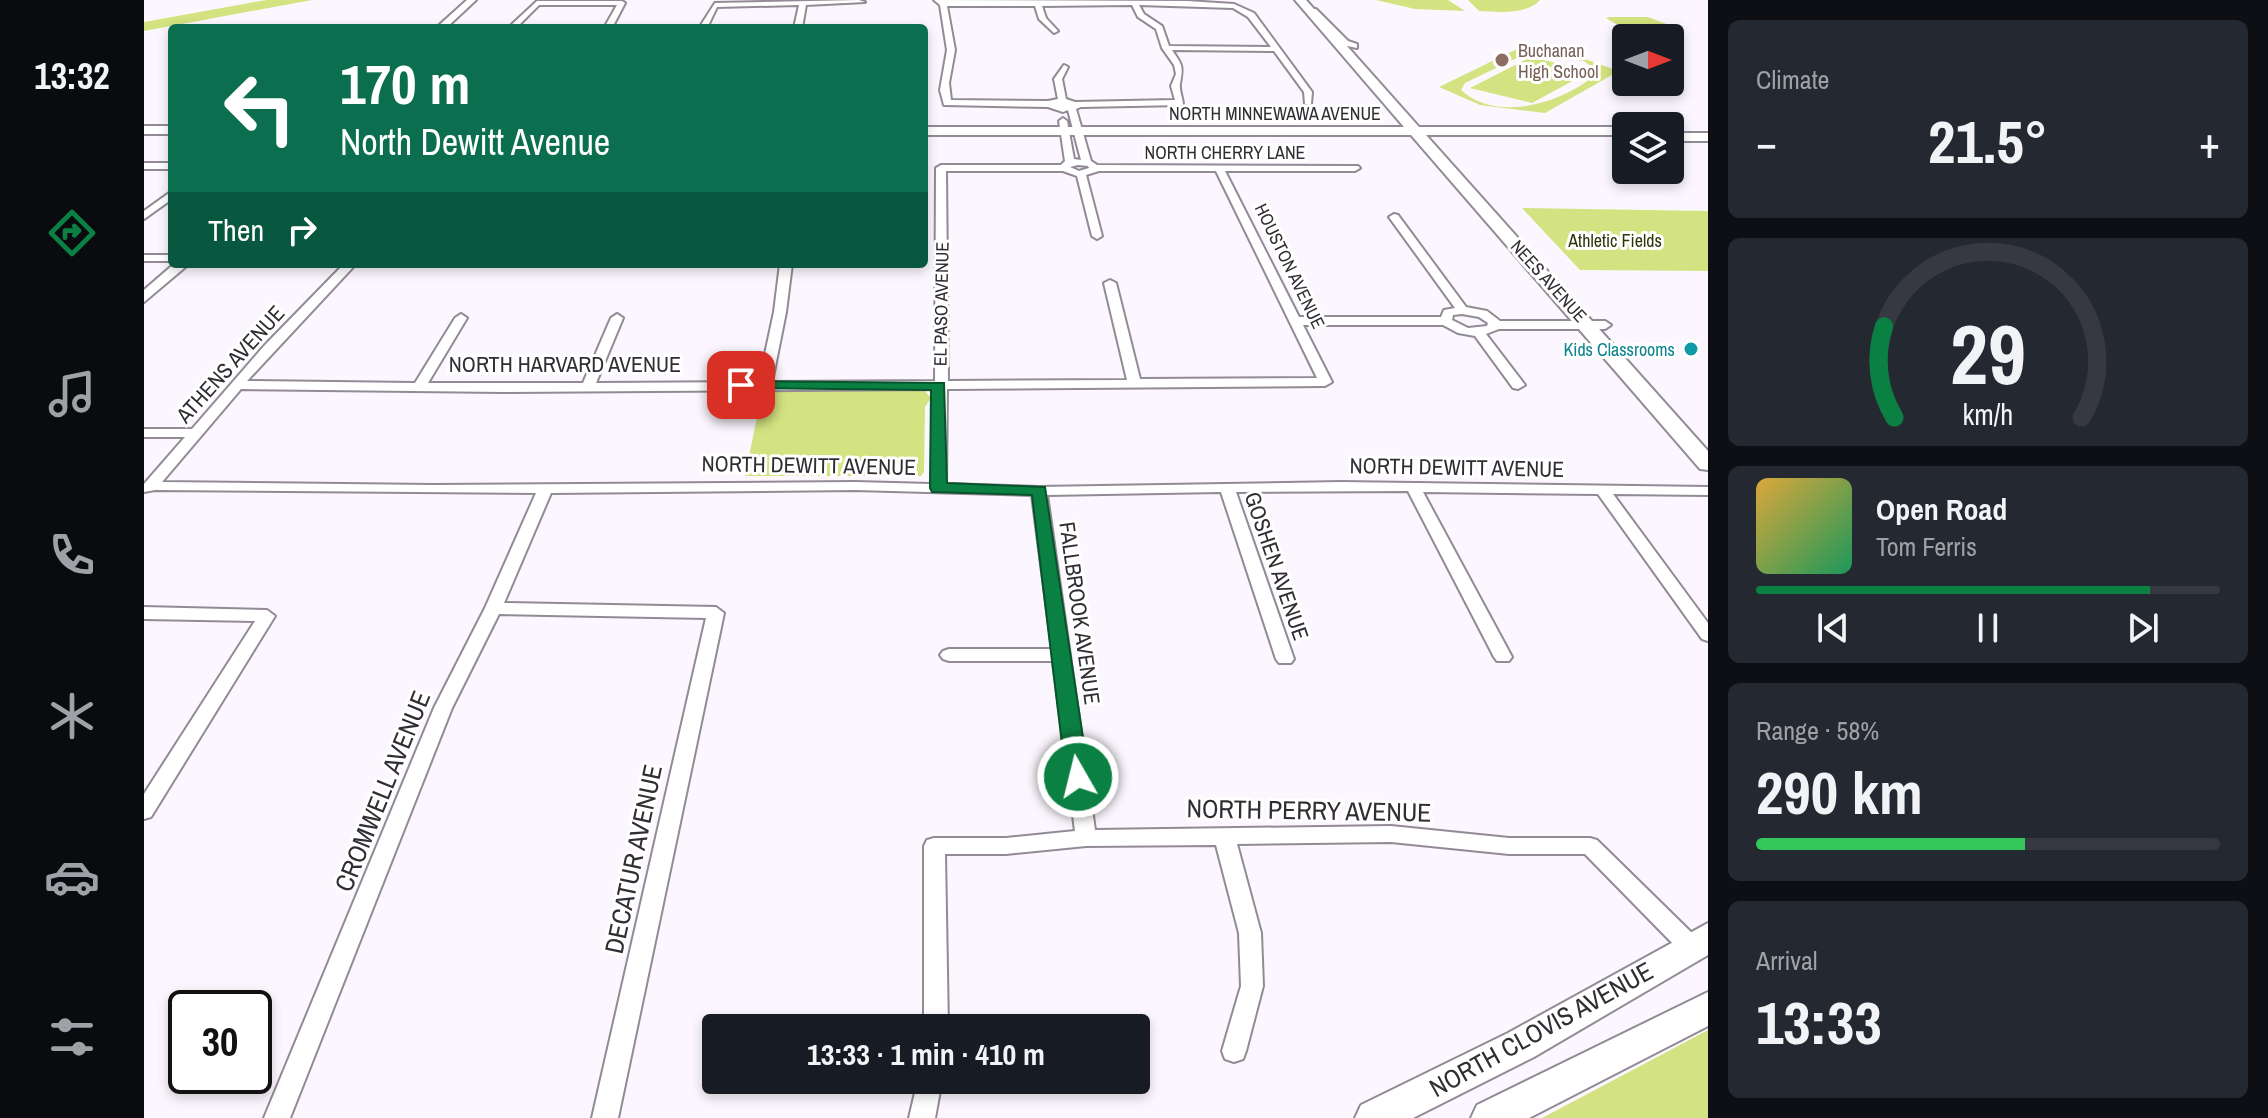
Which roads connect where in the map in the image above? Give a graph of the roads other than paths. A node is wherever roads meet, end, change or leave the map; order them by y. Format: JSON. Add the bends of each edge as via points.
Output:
{"nodes":[{"id":1,"x":472,"y":0,"type":"edge"},
{"id":2,"x":786,"y":2,"type":"edge"},
{"id":3,"x":862,"y":2,"type":"dead end"},
{"id":4,"x":942,"y":2,"type":"edge"},
{"id":5,"x":1306,"y":2,"type":"edge"},
{"id":6,"x":1038,"y":3,"type":"junction"},
{"id":7,"x":803,"y":4,"type":"junction"},
{"id":8,"x":1135,"y":4,"type":"junction"},
{"id":9,"x":445,"y":24,"type":"edge"},
{"id":10,"x":516,"y":24,"type":"edge"},
{"id":11,"x":610,"y":24,"type":"edge"},
{"id":12,"x":705,"y":24,"type":"edge"},
{"id":13,"x":799,"y":24,"type":"edge"},
{"id":14,"x":1054,"y":31,"type":"dead end"},
{"id":15,"x":1166,"y":48,"type":"junction"},
{"id":16,"x":1276,"y":49,"type":"junction"},
{"id":17,"x":1064,"y":67,"type":"dead end"},
{"id":18,"x":1308,"y":102,"type":"dead end"},
{"id":19,"x":1056,"y":104,"type":"junction"},
{"id":20,"x":1074,"y":106,"type":"junction"},
{"id":21,"x":144,"y":130,"type":"edge"},
{"id":22,"x":168,"y":130,"type":"edge"},
{"id":23,"x":928,"y":134,"type":"edge"},
{"id":24,"x":1071,"y":134,"type":"junction"},
{"id":25,"x":1425,"y":134,"type":"junction"},
{"id":26,"x":1612,"y":134,"type":"edge"},
{"id":27,"x":144,"y":137,"type":"edge"},
{"id":28,"x":168,"y":137,"type":"edge"},
{"id":29,"x":1067,"y":165,"type":"junction"},
{"id":30,"x":1091,"y":165,"type":"junction"},
{"id":31,"x":144,"y":166,"type":"edge"},
{"id":32,"x":168,"y":166,"type":"edge"},
{"id":33,"x":1219,"y":168,"type":"junction"},
{"id":34,"x":1355,"y":168,"type":"dead end"},
{"id":35,"x":1081,"y":174,"type":"junction"},
{"id":36,"x":168,"y":197,"type":"edge"},
{"id":37,"x":144,"y":216,"type":"edge"},
{"id":38,"x":1394,"y":217,"type":"dead end"},
{"id":39,"x":1097,"y":236,"type":"dead end"},
{"id":40,"x":178,"y":268,"type":"edge"},
{"id":41,"x":346,"y":268,"type":"edge"},
{"id":42,"x":785,"y":268,"type":"edge"},
{"id":43,"x":1110,"y":283,"type":"dead end"},
{"id":44,"x":144,"y":298,"type":"edge"},
{"id":45,"x":1462,"y":310,"type":"junction"},
{"id":46,"x":461,"y":318,"type":"dead end"},
{"id":47,"x":617,"y":318,"type":"dead end"},
{"id":48,"x":1294,"y":321,"type":"junction"},
{"id":49,"x":1446,"y":321,"type":"junction"},
{"id":50,"x":1492,"y":321,"type":"junction"},
{"id":51,"x":1593,"y":321,"type":"junction"},
{"id":52,"x":1478,"y":332,"type":"junction"},
{"id":53,"x":1134,"y":382,"type":"junction"},
{"id":54,"x":1325,"y":382,"type":"joint"},
{"id":55,"x":237,"y":385,"type":"junction"},
{"id":56,"x":765,"y":385,"type":"junction"},
{"id":57,"x":1518,"y":385,"type":"dead end"},
{"id":58,"x":939,"y":386,"type":"junction"},
{"id":59,"x":419,"y":387,"type":"junction"},
{"id":60,"x":588,"y":387,"type":"junction"},
{"id":61,"x":144,"y":433,"type":"edge"},
{"id":62,"x":195,"y":433,"type":"junction"},
{"id":63,"x":1708,"y":441,"type":"edge"},
{"id":64,"x":1708,"y":464,"type":"edge"},
{"id":65,"x":546,"y":488,"type":"junction"},
{"id":66,"x":938,"y":488,"type":"junction"},
{"id":67,"x":1227,"y":488,"type":"junction"},
{"id":68,"x":1414,"y":488,"type":"junction"},
{"id":69,"x":147,"y":489,"type":"edge"},
{"id":70,"x":1039,"y":491,"type":"junction"},
{"id":71,"x":1603,"y":491,"type":"junction"},
{"id":72,"x":1708,"y":491,"type":"edge"},
{"id":73,"x":493,"y":608,"type":"junction"},
{"id":74,"x":144,"y":613,"type":"edge"},
{"id":75,"x":1708,"y":635,"type":"edge"},
{"id":76,"x":949,"y":655,"type":"dead end"},
{"id":77,"x":1061,"y":655,"type":"junction"},
{"id":78,"x":1503,"y":657,"type":"dead end"},
{"id":79,"x":1285,"y":659,"type":"dead end"},
{"id":80,"x":144,"y":811,"type":"edge"},
{"id":81,"x":1224,"y":836,"type":"junction"},
{"id":82,"x":1086,"y":838,"type":"junction"},
{"id":83,"x":1699,"y":942,"type":"edge"},
{"id":84,"x":1708,"y":1008,"type":"edge"},
{"id":85,"x":936,"y":1014,"type":"edge"},
{"id":86,"x":1234,"y":1051,"type":"dead end"},
{"id":87,"x":927,"y":1094,"type":"edge"},
{"id":88,"x":277,"y":1118,"type":"edge"},
{"id":89,"x":605,"y":1118,"type":"edge"},
{"id":90,"x":922,"y":1118,"type":"edge"},
{"id":91,"x":1374,"y":1118,"type":"edge"},
{"id":92,"x":1490,"y":1118,"type":"edge"}],
"edges":[{"from":1,"to":9,"type":"street"},
{"from":2,"to":7,"type":"street"},
{"from":2,"to":12,"type":"street","via":[[715,5]]},
{"from":3,"to":7,"type":"street"},
{"from":4,"to":6,"type":"street"},
{"from":4,"to":19,"type":"street","via":[[951,48],[944,76],[947,103]]},
{"from":5,"to":25,"type":"main road"},
{"from":5,"to":25,"type":"main road","via":[[1354,46]]},
{"from":6,"to":8,"type":"street"},
{"from":6,"to":14,"type":"street"},
{"from":7,"to":13,"type":"street"},
{"from":8,"to":15,"type":"street","via":[[1159,28]]},
{"from":8,"to":16,"type":"street","via":[[1237,5],[1249,12]]},
{"from":10,"to":11,"type":"street","via":[[537,3],[622,3]]},
{"from":15,"to":16,"type":"street"},
{"from":15,"to":20,"type":"street","via":[[1180,70],[1175,86],[1180,103]]},
{"from":16,"to":18,"type":"street","via":[[1308,92]]},
{"from":17,"to":19,"type":"street"},
{"from":19,"to":20,"type":"street"},
{"from":19,"to":24,"type":"street"},
{"from":20,"to":24,"type":"street"},
{"from":21,"to":22,"type":"main road"},
{"from":23,"to":24,"type":"main road","name":"NORTH MINNEWAWA AVENUE"},
{"from":24,"to":25,"type":"main road","name":"NORTH MINNEWAWA AVENUE"},
{"from":24,"to":29,"type":"street"},
{"from":24,"to":30,"type":"street"},
{"from":25,"to":26,"type":"main road","name":"NORTH MINNEWAWA AVENUE"},
{"from":25,"to":51,"type":"main road","name":"NEES AVENUE"},
{"from":27,"to":28,"type":"main road"},
{"from":29,"to":30,"type":"street","name":"NORTH CHERRY LANE"},
{"from":29,"to":35,"type":"street"},
{"from":29,"to":58,"type":"street","name":"EL PASO AVENUE","via":[[941,168]]},
{"from":30,"to":33,"type":"street","name":"NORTH CHERRY LANE"},
{"from":30,"to":35,"type":"street"},
{"from":31,"to":32,"type":"street"},
{"from":33,"to":34,"type":"street","name":"NORTH CHERRY LANE"},
{"from":33,"to":48,"type":"street","name":"HOUSTON AVENUE"},
{"from":35,"to":39,"type":"street"},
{"from":36,"to":37,"type":"street"},
{"from":38,"to":45,"type":"street"},
{"from":40,"to":44,"type":"street"},
{"from":41,"to":55,"type":"street","name":"ATHENS AVENUE"},
{"from":42,"to":56,"type":"street"},
{"from":43,"to":53,"type":"street"},
{"from":45,"to":49,"type":"street","via":[[1448,313]]},
{"from":45,"to":50,"type":"street"},
{"from":46,"to":59,"type":"street"},
{"from":47,"to":60,"type":"street"},
{"from":48,"to":49,"type":"street"},
{"from":48,"to":54,"type":"street","name":"HOUSTON AVENUE"},
{"from":49,"to":52,"type":"street"},
{"from":50,"to":51,"type":"street"},
{"from":50,"to":52,"type":"street","via":[[1490,330]]},
{"from":51,"to":63,"type":"main road","name":"NEES AVENUE"},
{"from":51,"to":64,"type":"main road","name":"NEES AVENUE"},
{"from":52,"to":57,"type":"street"},
{"from":53,"to":54,"type":"street","name":"NORTH HARVARD AVENUE"},
{"from":53,"to":58,"type":"street","name":"NORTH HARVARD AVENUE"},
{"from":55,"to":59,"type":"street","name":"NORTH HARVARD AVENUE"},
{"from":55,"to":62,"type":"street","name":"ATHENS AVENUE"},
{"from":56,"to":58,"type":"street","name":"NORTH HARVARD AVENUE"},
{"from":56,"to":60,"type":"street","name":"NORTH HARVARD AVENUE"},
{"from":58,"to":66,"type":"street","name":"EL PASO AVENUE"},
{"from":59,"to":60,"type":"street","name":"NORTH HARVARD AVENUE"},
{"from":61,"to":62,"type":"street"},
{"from":62,"to":69,"type":"street","name":"ATHENS AVENUE"},
{"from":65,"to":66,"type":"street","name":"NORTH DEWITT AVENUE"},
{"from":65,"to":69,"type":"street","name":"NORTH DEWITT AVENUE"},
{"from":65,"to":73,"type":"street","name":"CROMWELL AVENUE"},
{"from":66,"to":70,"type":"street","name":"NORTH DEWITT AVENUE"},
{"from":67,"to":68,"type":"street","name":"NORTH DEWITT AVENUE"},
{"from":67,"to":70,"type":"street","name":"NORTH DEWITT AVENUE"},
{"from":67,"to":79,"type":"street","name":"GOSHEN AVENUE"},
{"from":68,"to":71,"type":"street","name":"NORTH DEWITT AVENUE"},
{"from":68,"to":78,"type":"street"},
{"from":70,"to":77,"type":"street","name":"FALLBROOK AVENUE"},
{"from":71,"to":72,"type":"street","name":"NORTH DEWITT AVENUE"},
{"from":71,"to":75,"type":"street"},
{"from":73,"to":88,"type":"street","name":"CROMWELL AVENUE","via":[[443,708]]},
{"from":73,"to":89,"type":"street","name":"DECATUR AVENUE","via":[[716,613]]},
{"from":74,"to":80,"type":"street","via":[[267,616]]},
{"from":76,"to":77,"type":"street"},
{"from":77,"to":82,"type":"street","name":"FALLBROOK AVENUE"},
{"from":81,"to":82,"type":"street","name":"NORTH PERRY AVENUE"},
{"from":81,"to":83,"type":"street","name":"NORTH PERRY AVENUE","via":[[1391,834],[1509,846],[1590,846]]},
{"from":81,"to":86,"type":"street","via":[[1250,933],[1252,986]]},
{"from":82,"to":85,"type":"street","name":"NORTH PERRY AVENUE","via":[[934,846]]},
{"from":83,"to":91,"type":"main road","name":"NORTH CLOVIS AVENUE","via":[[1521,1045]]},
{"from":84,"to":92,"type":"main road"},
{"from":87,"to":90,"type":"street"}]}
